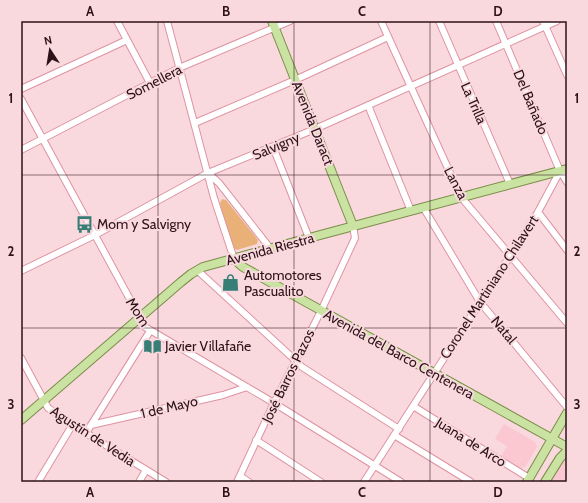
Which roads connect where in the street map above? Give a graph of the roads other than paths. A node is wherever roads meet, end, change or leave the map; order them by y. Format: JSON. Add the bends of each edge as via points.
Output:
{"nodes":[{"id":1,"x":117,"y":21,"type":"edge"},
{"id":2,"x":167,"y":21,"type":"edge"},
{"id":3,"x":290,"y":21,"type":"edge"},
{"id":4,"x":381,"y":21,"type":"edge"},
{"id":5,"x":439,"y":21,"type":"edge"},
{"id":6,"x":496,"y":21,"type":"edge"},
{"id":7,"x":557,"y":21,"type":"edge"},
{"id":8,"x":273,"y":24,"type":"edge"},
{"id":9,"x":544,"y":24,"type":"edge"},
{"id":10,"x":388,"y":37,"type":"junction"},
{"id":11,"x":127,"y":40,"type":"junction"},
{"id":12,"x":506,"y":44,"type":"junction"},
{"id":13,"x":458,"y":66,"type":"junction"},
{"id":14,"x":180,"y":68,"type":"junction"},
{"id":15,"x":567,"y":75,"type":"edge"},
{"id":16,"x":295,"y":80,"type":"junction"},
{"id":17,"x":150,"y":83,"type":"junction"},
{"id":18,"x":410,"y":87,"type":"junction"},
{"id":19,"x":21,"y":89,"type":"edge"},
{"id":20,"x":21,"y":100,"type":"edge"},
{"id":21,"x":368,"y":106,"type":"junction"},
{"id":22,"x":195,"y":123,"type":"junction"},
{"id":23,"x":315,"y":129,"type":"junction"},
{"id":24,"x":42,"y":139,"type":"junction"},
{"id":25,"x":273,"y":147,"type":"junction"},
{"id":26,"x":21,"y":150,"type":"edge"},
{"id":27,"x":563,"y":170,"type":"edge"},
{"id":28,"x":208,"y":173,"type":"junction"},
{"id":29,"x":567,"y":182,"type":"edge"},
{"id":30,"x":510,"y":184,"type":"junction"},
{"id":31,"x":461,"y":197,"type":"junction"},
{"id":32,"x":423,"y":207,"type":"junction"},
{"id":33,"x":411,"y":211,"type":"junction"},
{"id":34,"x":538,"y":212,"type":"junction"},
{"id":35,"x":353,"y":226,"type":"junction"},
{"id":36,"x":96,"y":235,"type":"junction"},
{"id":37,"x":309,"y":238,"type":"junction"},
{"id":38,"x":270,"y":248,"type":"junction"},
{"id":39,"x":567,"y":250,"type":"edge"},
{"id":40,"x":510,"y":256,"type":"junction"},
{"id":41,"x":234,"y":259,"type":"junction"},
{"id":42,"x":197,"y":270,"type":"junction"},
{"id":43,"x":21,"y":271,"type":"edge"},
{"id":44,"x":480,"y":302,"type":"junction"},
{"id":45,"x":320,"y":310,"type":"junction"},
{"id":46,"x":139,"y":318,"type":"junction"},
{"id":47,"x":567,"y":323,"type":"edge"},
{"id":48,"x":150,"y":330,"type":"junction"},
{"id":49,"x":21,"y":358,"type":"edge"},
{"id":50,"x":295,"y":360,"type":"junction"},
{"id":51,"x":434,"y":374,"type":"junction"},
{"id":52,"x":247,"y":387,"type":"junction"},
{"id":53,"x":44,"y":401,"type":"junction"},
{"id":54,"x":274,"y":403,"type":"junction"},
{"id":55,"x":413,"y":406,"type":"junction"},
{"id":56,"x":567,"y":407,"type":"edge"},
{"id":57,"x":567,"y":413,"type":"edge"},
{"id":58,"x":21,"y":420,"type":"edge"},
{"id":59,"x":73,"y":424,"type":"junction"},
{"id":60,"x":91,"y":424,"type":"junction"},
{"id":61,"x":399,"y":429,"type":"junction"},
{"id":62,"x":86,"y":433,"type":"junction"},
{"id":63,"x":394,"y":435,"type":"junction"},
{"id":64,"x":552,"y":439,"type":"junction"},
{"id":65,"x":256,"y":440,"type":"junction"},
{"id":66,"x":567,"y":446,"type":"edge"},
{"id":67,"x":567,"y":451,"type":"edge"},
{"id":68,"x":374,"y":466,"type":"junction"},
{"id":69,"x":146,"y":470,"type":"junction"},
{"id":70,"x":239,"y":479,"type":"edge"},
{"id":71,"x":528,"y":480,"type":"edge"},
{"id":72,"x":38,"y":482,"type":"edge"},
{"id":73,"x":138,"y":482,"type":"edge"},
{"id":74,"x":166,"y":482,"type":"edge"},
{"id":75,"x":249,"y":482,"type":"edge"},
{"id":76,"x":321,"y":482,"type":"edge"},
{"id":77,"x":364,"y":482,"type":"edge"},
{"id":78,"x":401,"y":482,"type":"edge"},
{"id":79,"x":471,"y":482,"type":"edge"},
{"id":80,"x":546,"y":482,"type":"edge"}],
"edges":[{"from":1,"to":11,"type":"street"},
{"from":2,"to":14,"type":"street"},
{"from":3,"to":8,"type":"street","name":"Somellera"},
{"from":4,"to":10,"type":"street","name":"Lanza"},
{"from":5,"to":13,"type":"street","name":"La Trilla"},
{"from":6,"to":12,"type":"street","name":"Del Bañado"},
{"from":7,"to":9,"type":"street","name":"Salvigny"},
{"from":8,"to":14,"type":"street","name":"Somellera"},
{"from":8,"to":16,"type":"main road","name":"Avenida Daract"},
{"from":9,"to":12,"type":"street","name":"Salvigny"},
{"from":9,"to":15,"type":"street"},
{"from":10,"to":16,"type":"street"},
{"from":10,"to":18,"type":"street","name":"Lanza"},
{"from":11,"to":17,"type":"street"},
{"from":11,"to":19,"type":"street"},
{"from":12,"to":13,"type":"street","name":"Salvigny"},
{"from":12,"to":27,"type":"street","name":"Del Bañado"},
{"from":13,"to":18,"type":"street","name":"Salvigny"},
{"from":13,"to":30,"type":"street","name":"La Trilla"},
{"from":14,"to":17,"type":"street","name":"Somellera"},
{"from":14,"to":22,"type":"street"},
{"from":16,"to":22,"type":"street"},
{"from":16,"to":23,"type":"main road","name":"Avenida Daract"},
{"from":17,"to":24,"type":"street","name":"Somellera"},
{"from":18,"to":21,"type":"street","name":"Salvigny"},
{"from":18,"to":31,"type":"street","name":"Lanza"},
{"from":20,"to":24,"type":"street","name":"Mom"},
{"from":21,"to":23,"type":"street","name":"Salvigny"},
{"from":21,"to":33,"type":"street"},
{"from":22,"to":28,"type":"street"},
{"from":23,"to":25,"type":"street","name":"Salvigny"},
{"from":23,"to":35,"type":"main road","name":"Avenida Daract"},
{"from":24,"to":26,"type":"street","name":"Somellera"},
{"from":24,"to":36,"type":"street","name":"Mom"},
{"from":25,"to":28,"type":"street","name":"Salvigny"},
{"from":25,"to":37,"type":"street"},
{"from":27,"to":29,"type":"street","name":"Del Bañado"},
{"from":27,"to":30,"type":"main road","name":"Avenida Riestra"},
{"from":27,"to":34,"type":"street","name":"Coronel Martiniano Chilavert"},
{"from":28,"to":36,"type":"street","name":"Salvigny"},
{"from":28,"to":38,"type":"street","via":[[219,183]]},
{"from":28,"to":41,"type":"street"},
{"from":30,"to":31,"type":"main road","name":"Avenida Riestra"},
{"from":31,"to":32,"type":"main road","name":"Avenida Riestra"},
{"from":31,"to":40,"type":"street","name":"Lanza"},
{"from":32,"to":33,"type":"main road","name":"Avenida Riestra"},
{"from":32,"to":44,"type":"street","name":"Natal"},
{"from":33,"to":35,"type":"main road","name":"Avenida Riestra"},
{"from":34,"to":39,"type":"street"},
{"from":34,"to":40,"type":"street","name":"Coronel Martiniano Chilavert"},
{"from":35,"to":37,"type":"main road","name":"Avenida Riestra"},
{"from":35,"to":45,"type":"street","name":"José Barros Pazos","via":[[355,238]]},
{"from":36,"to":43,"type":"street","name":"Salvigny"},
{"from":36,"to":46,"type":"street","name":"Mom"},
{"from":37,"to":38,"type":"main road","name":"Avenida Riestra"},
{"from":38,"to":41,"type":"main road","name":"Avenida Riestra"},
{"from":40,"to":44,"type":"street","name":"Coronel Martiniano Chilavert"},
{"from":40,"to":47,"type":"street","name":"Lanza"},
{"from":41,"to":42,"type":"main road","name":"Avenida Riestra"},
{"from":41,"to":45,"type":"main road","name":"Avenida del Barco Centenera","via":[[242,267]]},
{"from":42,"to":46,"type":"main road","name":"Avenida Riestra"},
{"from":42,"to":50,"type":"street"},
{"from":44,"to":51,"type":"street","name":"Coronel Martiniano Chilavert"},
{"from":44,"to":56,"type":"street","name":"Natal"},
{"from":45,"to":50,"type":"street","name":"José Barros Pazos"},
{"from":45,"to":51,"type":"main road","name":"Avenida del Barco Centenera"},
{"from":46,"to":48,"type":"street","name":"Mom"},
{"from":46,"to":53,"type":"main road","name":"Avenida Riestra"},
{"from":48,"to":52,"type":"street","name":"Mom"},
{"from":48,"to":60,"type":"street"},
{"from":49,"to":53,"type":"street","name":"Agustín de Vedia"},
{"from":50,"to":54,"type":"street","name":"José Barros Pazos"},
{"from":50,"to":61,"type":"street","via":[[302,368]]},
{"from":51,"to":55,"type":"street","name":"Coronel Martiniano Chilavert"},
{"from":51,"to":64,"type":"main road","name":"Avenida del Barco Centenera"},
{"from":52,"to":54,"type":"street","name":"Mom"},
{"from":52,"to":60,"type":"street","name":"1 de Mayo","via":[[223,395]]},
{"from":53,"to":58,"type":"main road","name":"Avenida Riestra"},
{"from":53,"to":59,"type":"street","name":"Agustín de Vedia","via":[[48,408]]},
{"from":54,"to":65,"type":"street","name":"José Barros Pazos"},
{"from":54,"to":68,"type":"street","name":"Mom"},
{"from":55,"to":61,"type":"street","name":"Coronel Martiniano Chilavert"},
{"from":55,"to":71,"type":"street","name":"Juana de Arco"},
{"from":57,"to":64,"type":"main road"},
{"from":59,"to":62,"type":"street","name":"Agustín de Vedia"},
{"from":59,"to":72,"type":"street"},
{"from":60,"to":62,"type":"street"},
{"from":61,"to":63,"type":"street","name":"Coronel Martiniano Chilavert"},
{"from":62,"to":69,"type":"street","name":"Agustín de Vedia"},
{"from":63,"to":68,"type":"street","name":"Coronel Martiniano Chilavert"},
{"from":63,"to":79,"type":"street"},
{"from":64,"to":66,"type":"main road","name":"Avenida del Barco Centenera"},
{"from":64,"to":71,"type":"main road"},
{"from":65,"to":70,"type":"street","name":"José Barros Pazos"},
{"from":65,"to":76,"type":"street"},
{"from":67,"to":80,"type":"main road"},
{"from":68,"to":77,"type":"street","name":"Coronel Martiniano Chilavert"},
{"from":68,"to":78,"type":"street","name":"Mom"},
{"from":69,"to":73,"type":"street"},
{"from":69,"to":74,"type":"street","name":"Agustín de Vedia"},
{"from":70,"to":75,"type":"street"}]}
